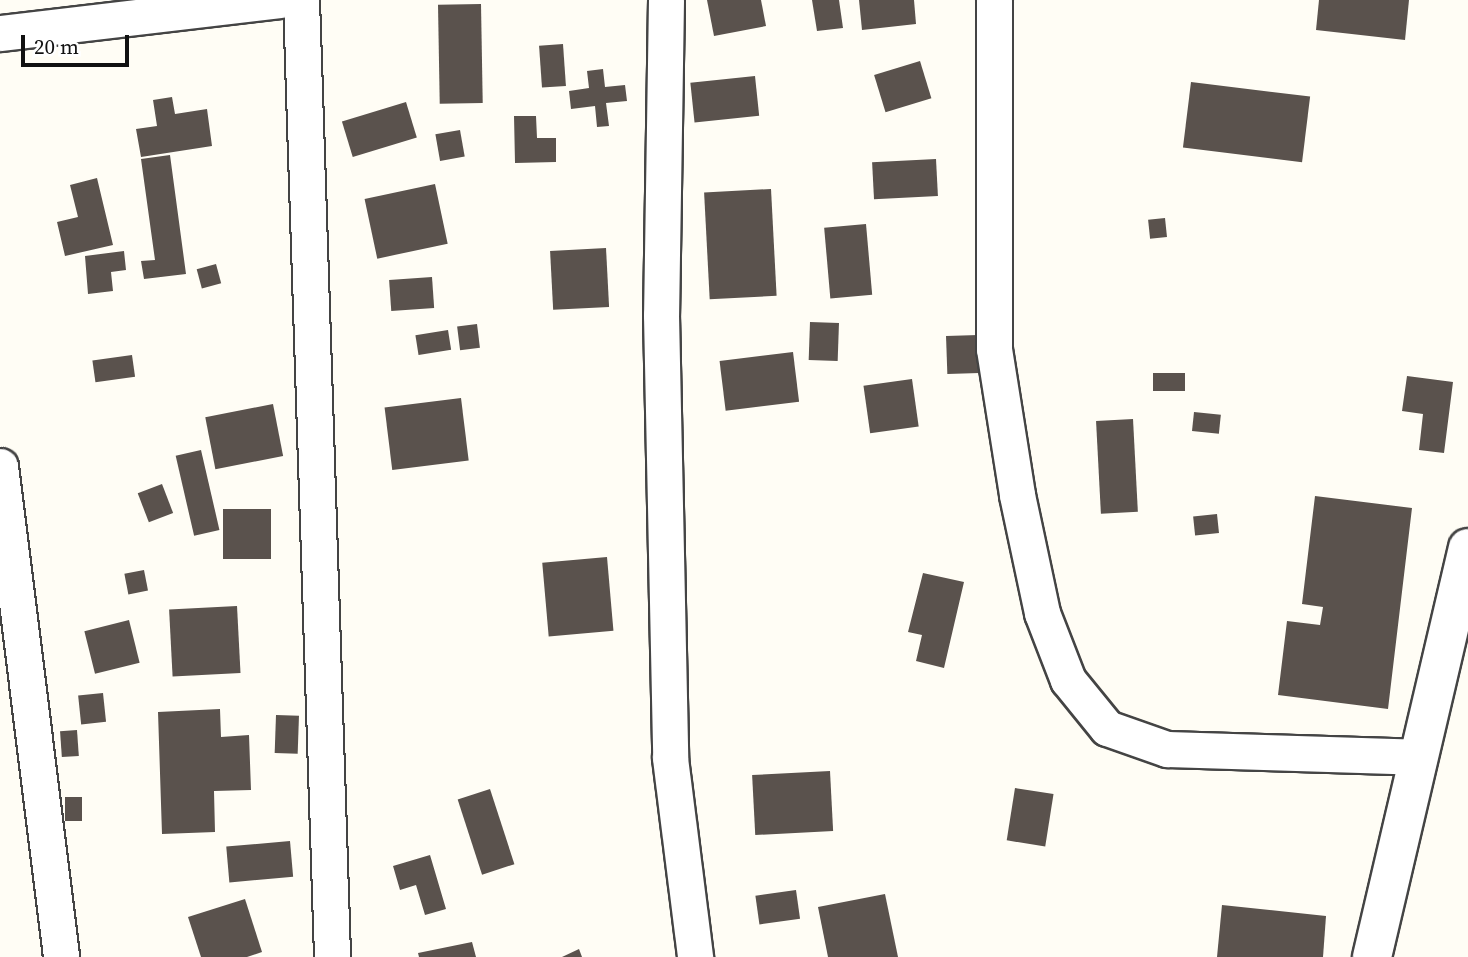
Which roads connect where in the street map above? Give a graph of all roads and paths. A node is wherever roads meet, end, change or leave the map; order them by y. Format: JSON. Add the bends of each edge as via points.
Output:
{"nodes":[{"id":1,"x":279,"y":0,"type":"edge"},
{"id":2,"x":301,"y":0,"type":"edge"},
{"id":3,"x":666,"y":0,"type":"edge"},
{"id":4,"x":994,"y":0,"type":"edge"},
{"id":5,"x":0,"y":33,"type":"edge"},
{"id":6,"x":0,"y":466,"type":"edge"},
{"id":7,"x":1468,"y":548,"type":"edge"},
{"id":8,"x":1416,"y":757,"type":"junction"},
{"id":9,"x":61,"y":957,"type":"edge"},
{"id":10,"x":332,"y":957,"type":"edge"},
{"id":11,"x":695,"y":957,"type":"edge"},
{"id":12,"x":1372,"y":957,"type":"edge"}],
"edges":[{"from":1,"to":5,"type":"street"},
{"from":2,"to":10,"type":"street"},
{"from":3,"to":11,"type":"street","via":[[661,315],[670,758]]},
{"from":4,"to":8,"type":"street","via":[[994,349],[1042,613],[1068,680],[1107,728],[1167,749]]},
{"from":6,"to":9,"type":"street"},
{"from":7,"to":8,"type":"street"},
{"from":8,"to":12,"type":"street"}]}
